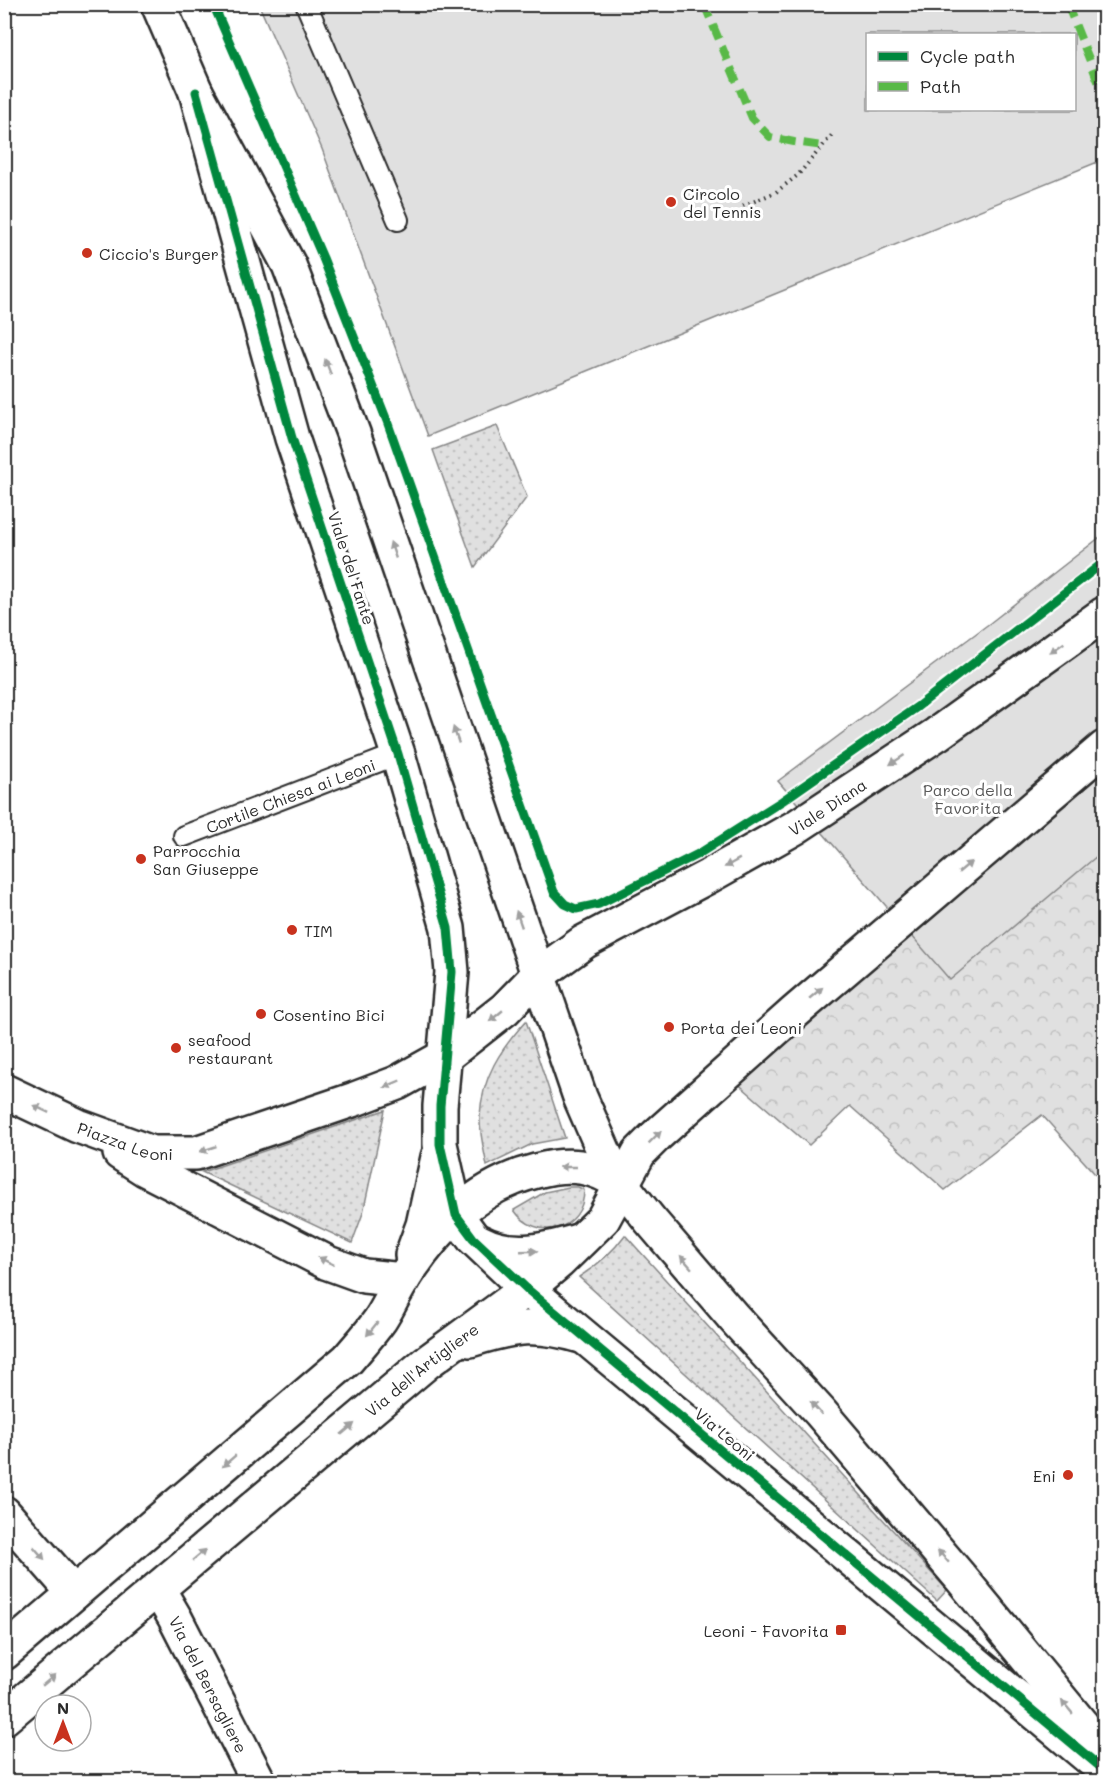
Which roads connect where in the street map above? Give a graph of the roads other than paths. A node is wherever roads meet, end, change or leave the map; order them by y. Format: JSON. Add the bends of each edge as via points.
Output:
{"nodes":[{"id":1,"x":158,"y":4,"type":"edge"},
{"id":2,"x":306,"y":4,"type":"edge"},
{"id":3,"x":196,"y":92,"type":"junction"},
{"id":4,"x":399,"y":220,"type":"dead end"},
{"id":5,"x":1104,"y":614,"type":"edge"},
{"id":6,"x":1104,"y":748,"type":"edge"},
{"id":7,"x":398,"y":754,"type":"junction"},
{"id":8,"x":184,"y":836,"type":"dead end"},
{"id":9,"x":538,"y":975,"type":"junction"},
{"id":10,"x":444,"y":1057,"type":"junction"},
{"id":11,"x":4,"y":1091,"type":"edge"},
{"id":12,"x":78,"y":1126,"type":"junction"},
{"id":13,"x":440,"y":1144,"type":"junction"},
{"id":14,"x":622,"y":1185,"type":"junction"},
{"id":15,"x":464,"y":1226,"type":"junction"},
{"id":16,"x":585,"y":1239,"type":"junction"},
{"id":17,"x":403,"y":1280,"type":"junction"},
{"id":18,"x":527,"y":1289,"type":"junction"},
{"id":19,"x":587,"y":1338,"type":"junction"},
{"id":20,"x":426,"y":1363,"type":"junction"},
{"id":21,"x":4,"y":1513,"type":"edge"},
{"id":22,"x":158,"y":1589,"type":"junction"},
{"id":23,"x":74,"y":1593,"type":"junction"},
{"id":24,"x":4,"y":1653,"type":"edge"},
{"id":25,"x":4,"y":1718,"type":"edge"},
{"id":26,"x":1104,"y":1751,"type":"edge"},
{"id":27,"x":1104,"y":1770,"type":"edge"},
{"id":28,"x":259,"y":1782,"type":"edge"}],
"edges":[{"from":1,"to":3,"type":"street","name":"Viale del Fante"},
{"from":2,"to":4,"type":"lane"},
{"from":3,"to":7,"type":"street","name":"Viale del Fante","via":[[292,438]]},
{"from":9,"to":3,"type":"street","name":"Viale del Fante","one_way":true,"via":[[353,433],[289,265]]},
{"from":5,"to":9,"type":"street","name":"Viale Diana","one_way":true,"via":[[937,734],[796,827],[584,942]]},
{"from":14,"to":6,"type":"street","one_way":true,"via":[[639,1153],[657,1135]]},
{"from":7,"to":8,"type":"lane","name":"Cortile Chiesa ai Leoni"},
{"from":7,"to":10,"type":"street","name":"Viale del Fante","via":[[448,928],[452,972]]},
{"from":9,"to":10,"type":"street","name":"Viale Diana","one_way":true,"via":[[505,1009]]},
{"from":9,"to":14,"type":"street","via":[[579,1097]]},
{"from":10,"to":12,"type":"street","name":"Piazza Leoni","one_way":true,"via":[[397,1083],[196,1153],[152,1153]]},
{"from":10,"to":13,"type":"street"},
{"from":12,"to":11,"type":"street","one_way":true},
{"from":17,"to":12,"type":"street","name":"Piazza Leoni","one_way":true,"via":[[364,1276],[328,1263],[145,1169]]},
{"from":13,"to":15,"type":"street"},
{"from":13,"to":17,"type":"street","via":[[423,1225]]},
{"from":14,"to":15,"type":"street","one_way":true,"via":[[607,1173],[590,1168],[543,1169],[501,1182],[479,1194]]},
{"from":14,"to":16,"type":"street","name":"Via dell'Artigliere","via":[[603,1219]]},
{"from":26,"to":14,"type":"street","one_way":true,"via":[[954,1569]]},
{"from":15,"to":16,"type":"street","one_way":true,"via":[[489,1247],[527,1252]]},
{"from":15,"to":17,"type":"street","via":[[435,1237]]},
{"from":15,"to":18,"type":"street","name":"Via Leoni"},
{"from":16,"to":18,"type":"street","name":"Via dell'Artigliere"},
{"from":17,"to":23,"type":"street","one_way":true,"via":[[380,1321],[348,1359]]},
{"from":18,"to":19,"type":"street","name":"Via Leoni"},
{"from":18,"to":20,"type":"street","name":"Via dell'Artigliere"},
{"from":19,"to":20,"type":"street","via":[[534,1327],[505,1329],[470,1340]]},
{"from":19,"to":27,"type":"street","name":"Via Leoni"},
{"from":22,"to":20,"type":"street","name":"Via dell'Artigliere","one_way":true},
{"from":21,"to":23,"type":"street","one_way":true},
{"from":25,"to":22,"type":"street","name":"Via dell'Artigliere","one_way":true},
{"from":22,"to":28,"type":"street","name":"Via del Bersagliere"},
{"from":23,"to":24,"type":"street"}]}
